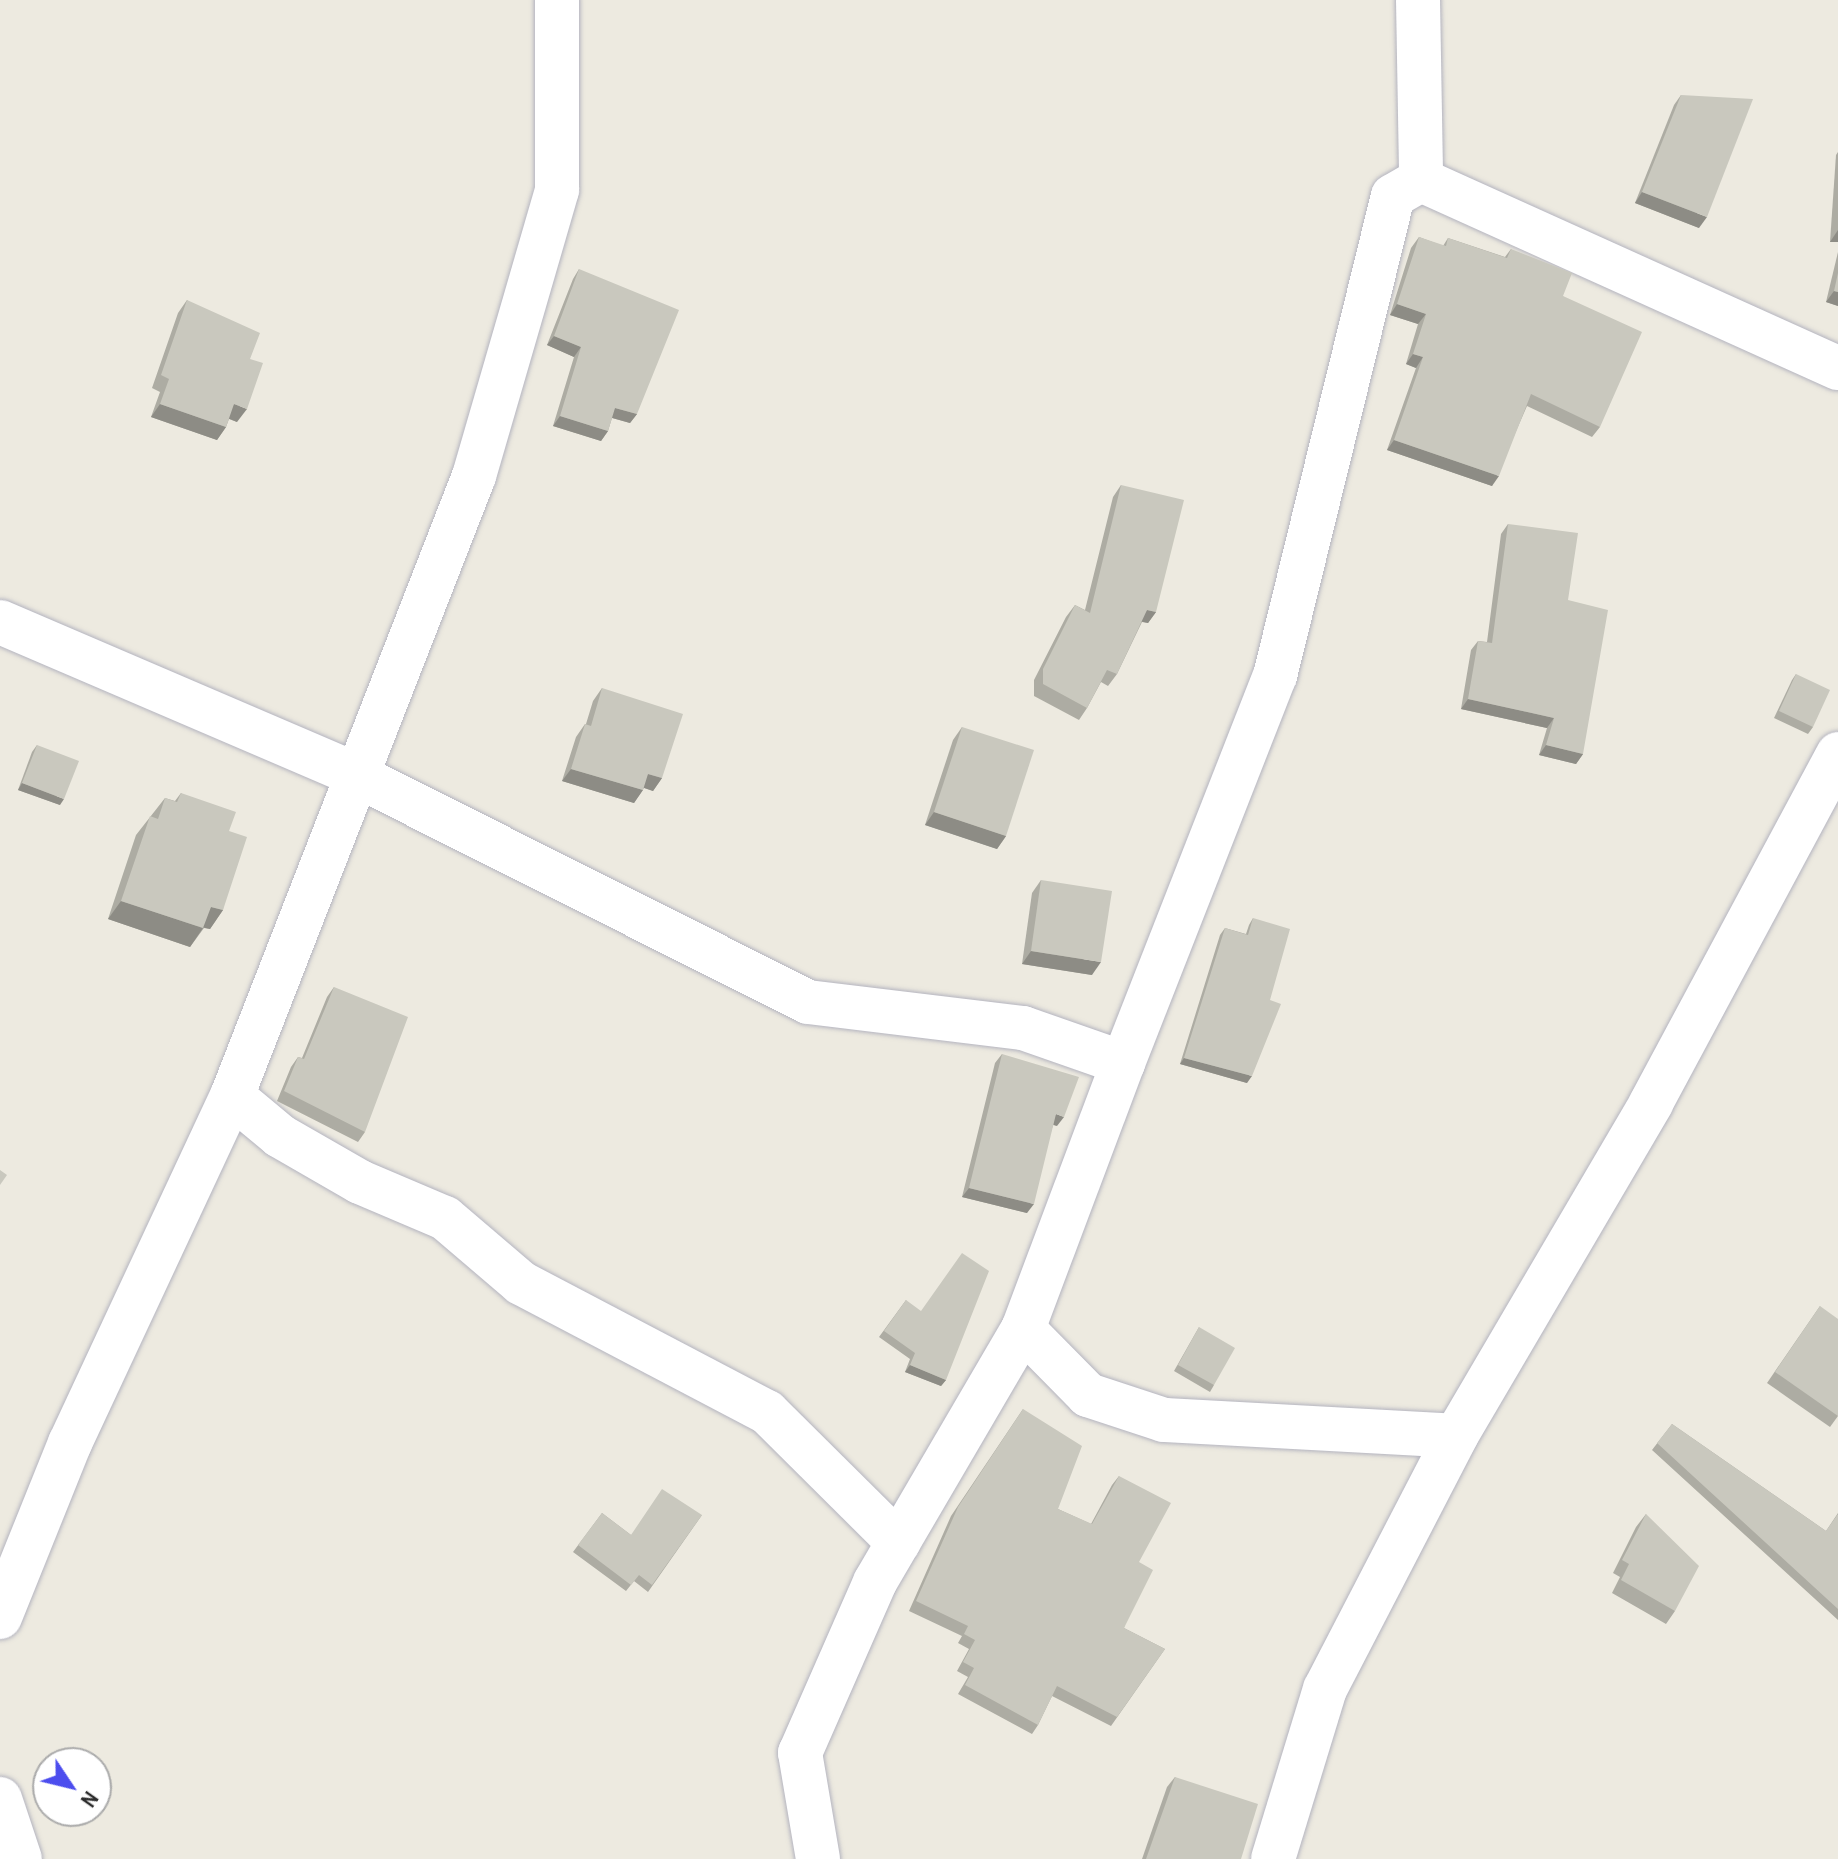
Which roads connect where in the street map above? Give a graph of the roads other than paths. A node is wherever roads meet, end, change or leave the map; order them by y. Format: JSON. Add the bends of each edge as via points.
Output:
{"nodes":[{"id":1,"x":557,"y":0,"type":"edge"},
{"id":2,"x":1418,"y":0,"type":"edge"},
{"id":3,"x":1421,"y":180,"type":"junction"},
{"id":4,"x":1838,"y":368,"type":"edge"},
{"id":5,"x":0,"y":622,"type":"edge"},
{"id":6,"x":1838,"y":754,"type":"edge"},
{"id":7,"x":352,"y":773,"type":"junction"},
{"id":8,"x":1123,"y":1063,"type":"junction"},
{"id":9,"x":232,"y":1096,"type":"junction"},
{"id":10,"x":1023,"y":1329,"type":"junction"},
{"id":11,"x":1456,"y":1436,"type":"junction"},
{"id":12,"x":898,"y":1542,"type":"junction"},
{"id":13,"x":0,"y":1617,"type":"edge"},
{"id":14,"x":0,"y":1799,"type":"edge"},
{"id":15,"x":20,"y":1859,"type":"edge"},
{"id":16,"x":818,"y":1859,"type":"edge"},
{"id":17,"x":1273,"y":1859,"type":"edge"}],
"edges":[{"from":1,"to":7,"type":"street","via":[[557,190],[533,290],[474,476]]},
{"from":2,"to":3,"type":"street"},
{"from":3,"to":4,"type":"street"},
{"from":3,"to":8,"type":"street","via":[[1393,196],[1275,676]]},
{"from":5,"to":7,"type":"street"},
{"from":6,"to":11,"type":"street","via":[[1651,1103]]},
{"from":7,"to":8,"type":"street","via":[[808,1002],[1023,1028]]},
{"from":7,"to":9,"type":"street"},
{"from":8,"to":10,"type":"street"},
{"from":9,"to":12,"type":"street","via":[[280,1136],[360,1182],[445,1218],[521,1283],[767,1412]]},
{"from":9,"to":13,"type":"street","via":[[70,1443]]},
{"from":10,"to":11,"type":"street","via":[[1088,1395],[1164,1420],[1236,1419],[1377,1437]]},
{"from":10,"to":12,"type":"street"},
{"from":11,"to":17,"type":"street","via":[[1325,1689]]},
{"from":12,"to":16,"type":"street","via":[[800,1753]]},
{"from":14,"to":15,"type":"street"}]}
